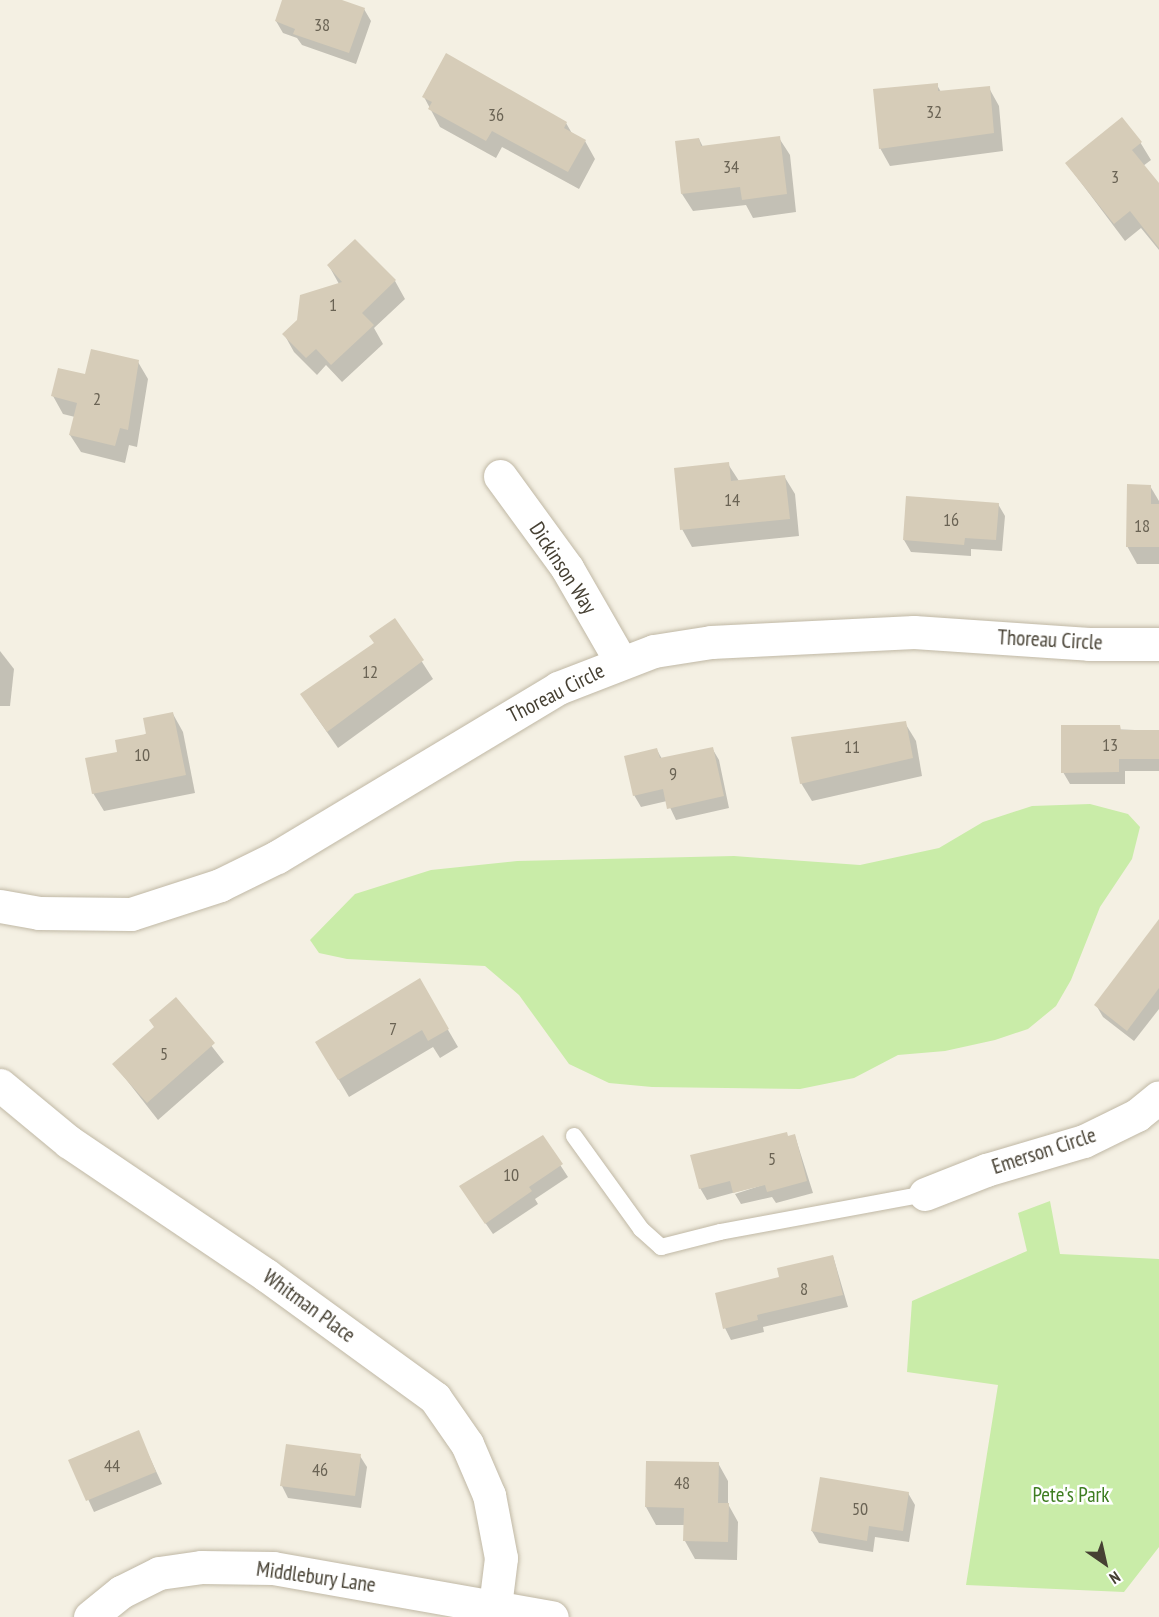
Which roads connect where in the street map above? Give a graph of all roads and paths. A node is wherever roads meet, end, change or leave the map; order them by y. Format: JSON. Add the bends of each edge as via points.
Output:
{"nodes":[{"id":1,"x":500,"y":477,"type":"dead end"},
{"id":2,"x":1159,"y":644,"type":"edge"},
{"id":3,"x":621,"y":662,"type":"junction"},
{"id":4,"x":0,"y":906,"type":"edge"},
{"id":5,"x":0,"y":1085,"type":"edge"},
{"id":6,"x":1159,"y":1098,"type":"edge"},
{"id":7,"x":574,"y":1136,"type":"dead end"},
{"id":8,"x":925,"y":1194,"type":"joint"},
{"id":9,"x":495,"y":1606,"type":"junction"},
{"id":10,"x":90,"y":1617,"type":"edge"},
{"id":11,"x":552,"y":1617,"type":"edge"}],
"edges":[{"from":1,"to":3,"type":"street","name":"Dickinson Way","via":[[567,568]]},
{"from":2,"to":3,"type":"street","name":"Thoreau Circle","via":[[862,633],[711,642],[654,651]]},
{"from":3,"to":4,"type":"street","name":"Thoreau Circle","via":[[558,688],[287,851],[220,885],[131,914],[39,914]]},
{"from":5,"to":9,"type":"street","name":"Whitman Place","via":[[69,1142],[266,1275],[435,1398],[467,1444],[489,1495],[501,1558]]},
{"from":6,"to":8,"type":"street","name":"Emerson Circle","via":[[1137,1115],[1084,1141],[986,1170]]},
{"from":7,"to":8,"type":"lane","via":[[641,1228],[661,1247],[732,1229]]},
{"from":9,"to":10,"type":"street","name":"Middlebury Lane","via":[[273,1568],[201,1567],[159,1573],[121,1593]]},
{"from":9,"to":11,"type":"street","name":"Middlebury Lane"}]}
